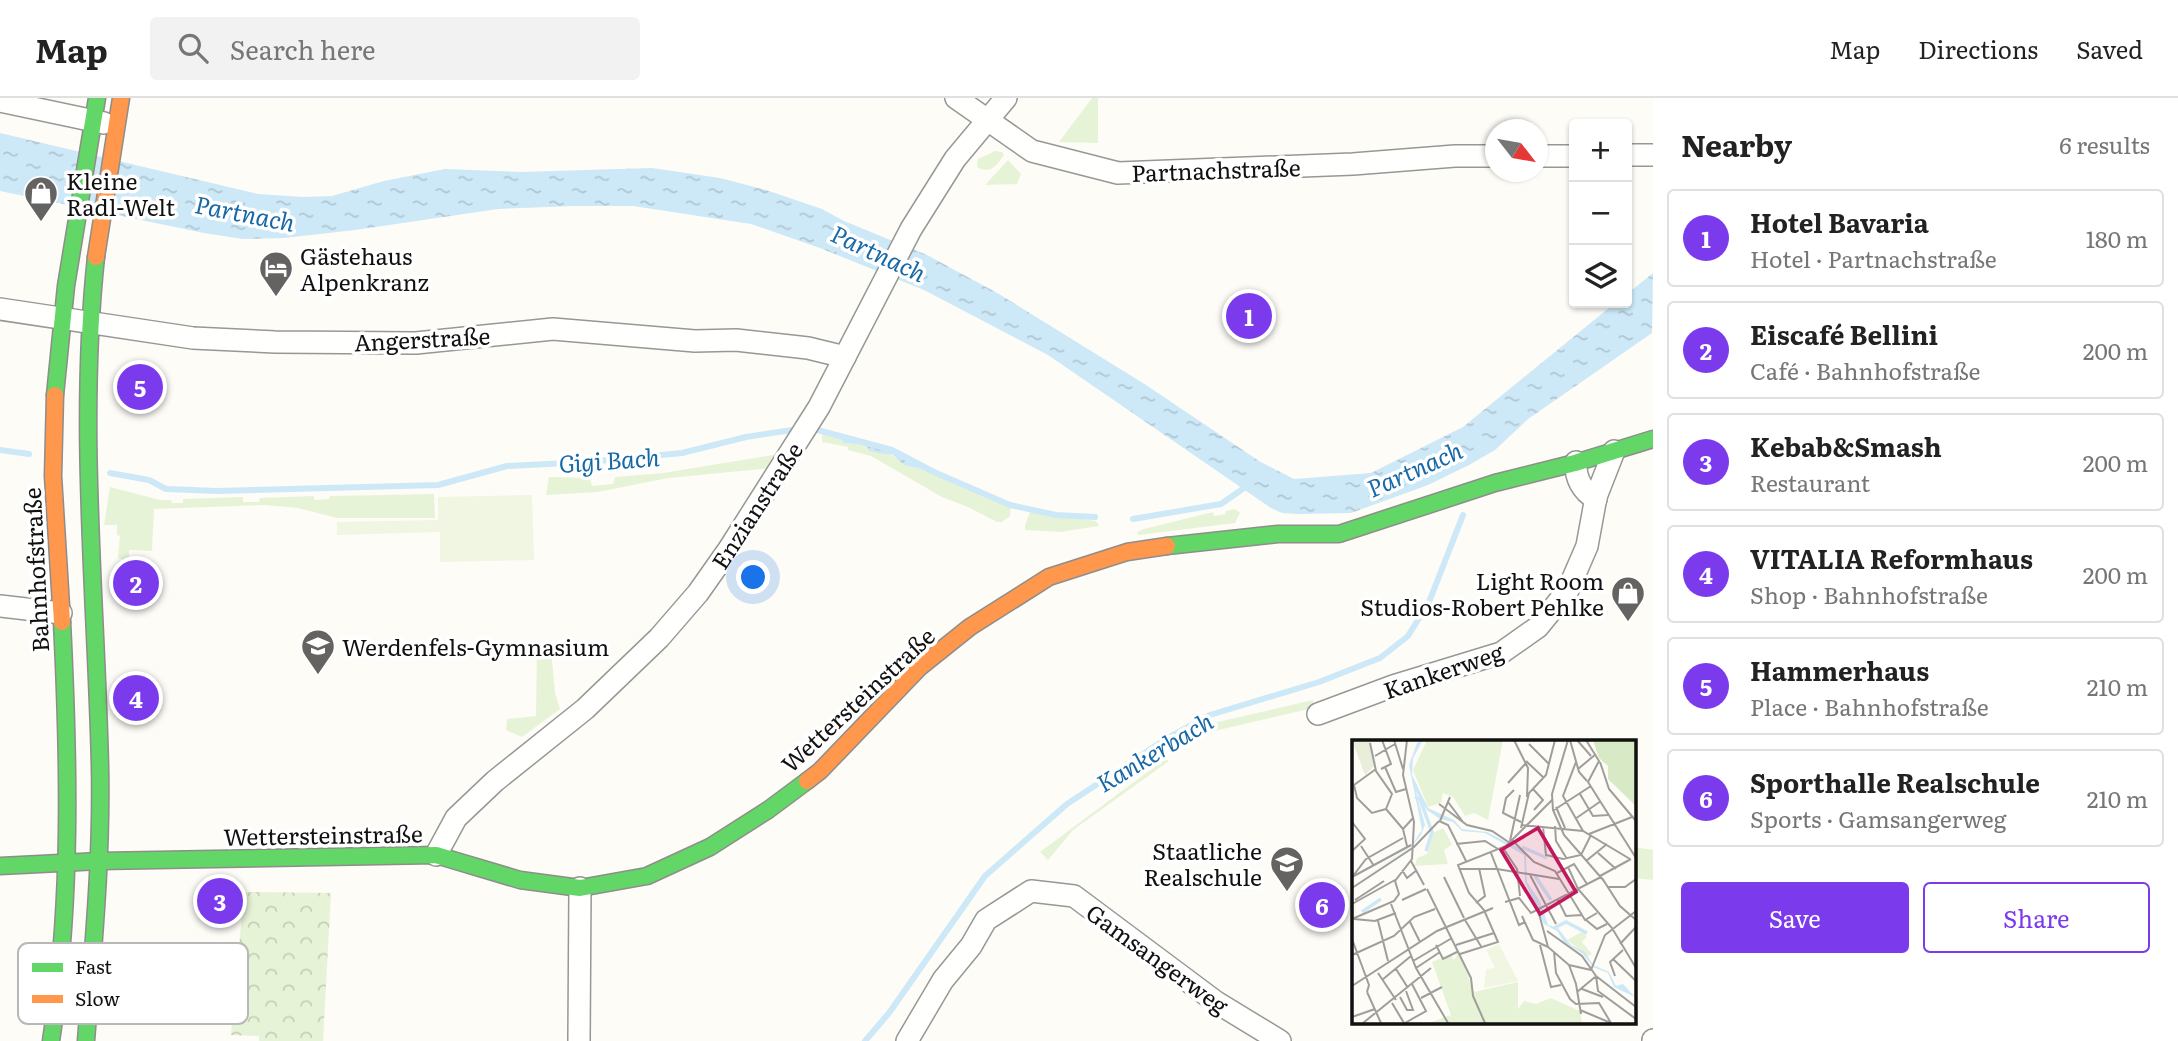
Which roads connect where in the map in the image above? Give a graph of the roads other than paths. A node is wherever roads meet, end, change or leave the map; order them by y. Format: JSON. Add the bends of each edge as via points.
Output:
{"nodes":[{"id":1,"x":97,"y":98,"type":"edge"},
{"id":2,"x":121,"y":98,"type":"edge"},
{"id":3,"x":957,"y":98,"type":"edge"},
{"id":4,"x":1006,"y":98,"type":"edge"},
{"id":5,"x":0,"y":101,"type":"edge"},
{"id":6,"x":988,"y":118,"type":"junction"},
{"id":7,"x":93,"y":121,"type":"junction"},
{"id":8,"x":116,"y":126,"type":"junction"},
{"id":9,"x":1632,"y":155,"type":"edge"},
{"id":10,"x":1653,"y":155,"type":"edge"},
{"id":11,"x":1485,"y":156,"type":"edge"},
{"id":12,"x":1548,"y":156,"type":"edge"},
{"id":13,"x":1569,"y":156,"type":"edge"},
{"id":14,"x":0,"y":309,"type":"edge"},
{"id":15,"x":63,"y":320,"type":"junction"},
{"id":16,"x":89,"y":323,"type":"junction"},
{"id":17,"x":845,"y":356,"type":"junction"},
{"id":18,"x":1653,"y":439,"type":"edge"},
{"id":19,"x":1614,"y":451,"type":"junction"},
{"id":20,"x":1576,"y":462,"type":"junction"},
{"id":21,"x":1596,"y":499,"type":"junction"},
{"id":22,"x":0,"y":606,"type":"edge"},
{"id":23,"x":61,"y":613,"type":"junction"},
{"id":24,"x":1318,"y":714,"type":"dead end"},
{"id":25,"x":436,"y":855,"type":"junction"},
{"id":26,"x":100,"y":861,"type":"junction"},
{"id":27,"x":68,"y":864,"type":"junction"},
{"id":28,"x":0,"y":866,"type":"edge"},
{"id":29,"x":580,"y":888,"type":"junction"},
{"id":30,"x":63,"y":943,"type":"edge"},
{"id":31,"x":94,"y":943,"type":"edge"},
{"id":32,"x":579,"y":1041,"type":"edge"},
{"id":33,"x":906,"y":1041,"type":"edge"},
{"id":34,"x":1280,"y":1041,"type":"edge"}],
"edges":[{"from":1,"to":7,"type":"main road","name":"Bahnhofstraße"},
{"from":2,"to":8,"type":"main road"},
{"from":3,"to":6,"type":"street","name":"Partnachstraße"},
{"from":4,"to":6,"type":"street","name":"Enzianstraße"},
{"from":5,"to":7,"type":"street"},
{"from":6,"to":11,"type":"street","name":"Partnachstraße","via":[[1032,151],[1118,173]]},
{"from":6,"to":17,"type":"street","name":"Enzianstraße","via":[[955,159],[911,229]]},
{"from":7,"to":8,"type":"street"},
{"from":7,"to":15,"type":"main road","name":"Bahnhofstraße"},
{"from":8,"to":16,"type":"main road"},
{"from":9,"to":10,"type":"street"},
{"from":12,"to":13,"type":"street"},
{"from":14,"to":15,"type":"street","name":"Angerstraße"},
{"from":15,"to":16,"type":"street","name":"Angerstraße"},
{"from":15,"to":23,"type":"main road","name":"Bahnhofstraße","via":[[53,475]]},
{"from":16,"to":17,"type":"street","name":"Angerstraße","via":[[193,338],[333,343],[416,343],[553,329],[736,340]]},
{"from":16,"to":26,"type":"main road"},
{"from":17,"to":25,"type":"street","name":"Enzianstraße","via":[[794,448],[698,593],[585,709],[456,818]]},
{"from":18,"to":19,"type":"main road","name":"Wettersteinstraße"},
{"from":19,"to":20,"type":"main road","name":"Wettersteinstraße"},
{"from":19,"to":21,"type":"street","name":"Kankerweg"},
{"from":20,"to":21,"type":"street","via":[[1577,478]]},
{"from":20,"to":29,"type":"main road","name":"Wettersteinstraße","via":[[1339,534],[1191,542],[1127,552],[1049,577],[970,626],[920,667],[820,771],[768,810],[710,847],[647,876]]},
{"from":21,"to":24,"type":"street","name":"Kankerweg","via":[[1587,546],[1568,590],[1538,627],[1519,642],[1501,653]]},
{"from":22,"to":23,"type":"street"},
{"from":23,"to":27,"type":"main road","name":"Bahnhofstraße"},
{"from":25,"to":26,"type":"main road","name":"Wettersteinstraße"},
{"from":25,"to":29,"type":"main road","name":"Wettersteinstraße","via":[[520,880]]},
{"from":26,"to":27,"type":"main road","name":"Wettersteinstraße"},
{"from":26,"to":31,"type":"main road"},
{"from":27,"to":28,"type":"main road","name":"Wettersteinstraße"},
{"from":27,"to":30,"type":"main road","name":"Bahnhofstraße"},
{"from":29,"to":32,"type":"street"},
{"from":33,"to":34,"type":"street","name":"Gamsangerweg","via":[[986,920],[1031,891],[1074,896],[1216,1002]]}]}
